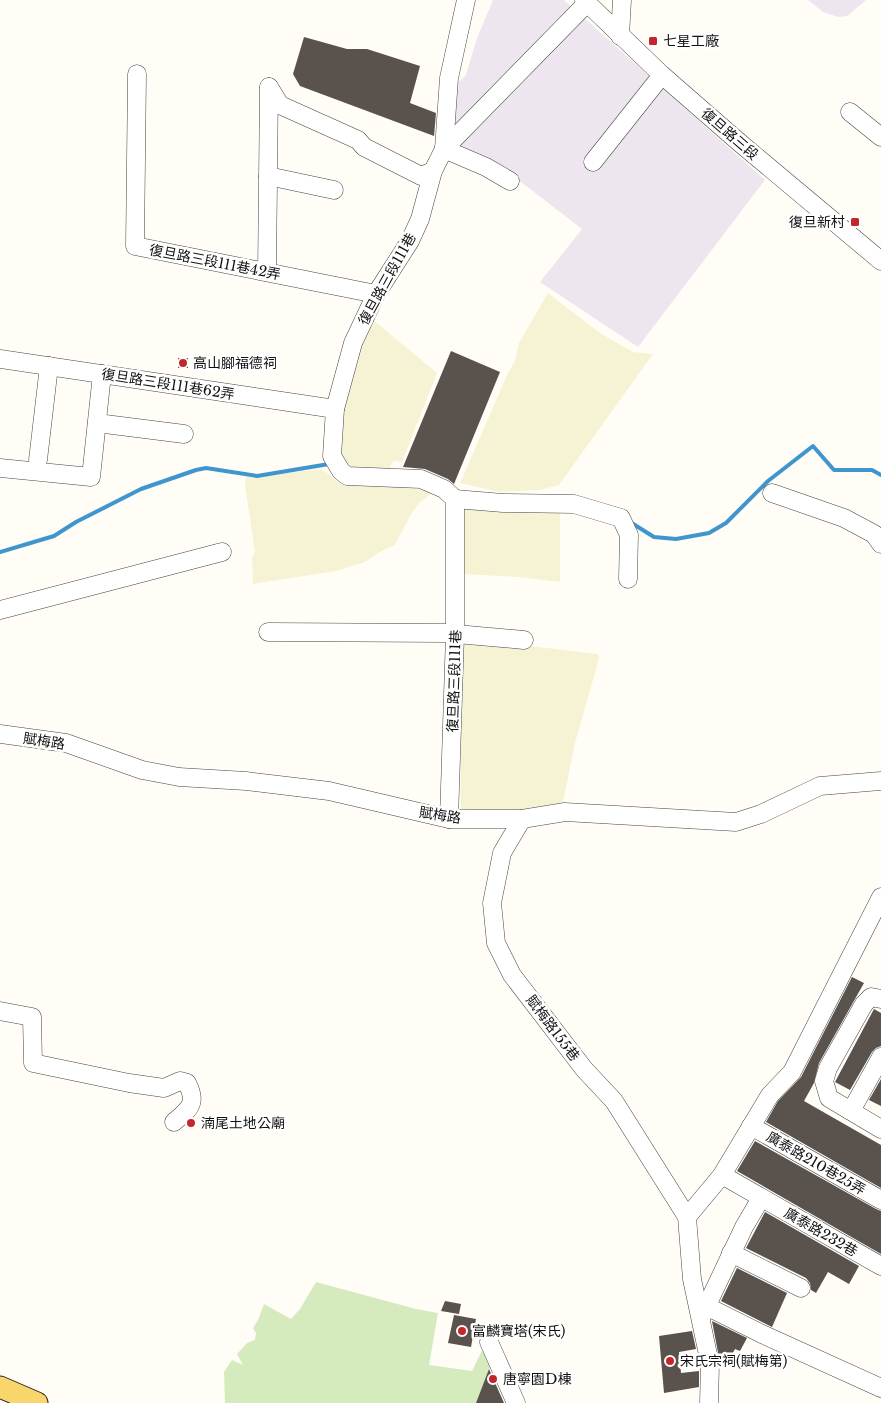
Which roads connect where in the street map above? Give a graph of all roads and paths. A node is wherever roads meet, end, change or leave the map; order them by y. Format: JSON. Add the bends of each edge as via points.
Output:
{"nodes":[{"id":1,"x":466,"y":0,"type":"edge"},
{"id":2,"x":622,"y":0,"type":"edge"},
{"id":3,"x":586,"y":1,"type":"edge"},
{"id":4,"x":620,"y":36,"type":"junction"},
{"id":5,"x":137,"y":74,"type":"dead end"},
{"id":6,"x":662,"y":75,"type":"junction"},
{"id":7,"x":850,"y":112,"type":"dead end"},
{"id":8,"x":881,"y":137,"type":"edge"},
{"id":9,"x":444,"y":149,"type":"junction"},
{"id":10,"x":593,"y":162,"type":"dead end"},
{"id":11,"x":433,"y":172,"type":"junction"},
{"id":12,"x":268,"y":176,"type":"junction"},
{"id":13,"x":510,"y":181,"type":"dead end"},
{"id":14,"x":334,"y":190,"type":"dead end"},
{"id":15,"x":881,"y":261,"type":"edge"},
{"id":16,"x":267,"y":272,"type":"junction"},
{"id":17,"x":376,"y":294,"type":"junction"},
{"id":18,"x":0,"y":359,"type":"edge"},
{"id":19,"x":49,"y":366,"type":"junction"},
{"id":20,"x":102,"y":374,"type":"junction"},
{"id":21,"x":335,"y":409,"type":"junction"},
{"id":22,"x":97,"y":423,"type":"junction"},
{"id":23,"x":184,"y":434,"type":"dead end"},
{"id":24,"x":38,"y":460,"type":"dead end"},
{"id":25,"x":0,"y":468,"type":"edge"},
{"id":26,"x":772,"y":493,"type":"dead end"},
{"id":27,"x":455,"y":499,"type":"junction"},
{"id":28,"x":881,"y":544,"type":"edge"},
{"id":29,"x":222,"y":552,"type":"dead end"},
{"id":30,"x":628,"y":579,"type":"dead end"},
{"id":31,"x":0,"y":610,"type":"edge"},
{"id":32,"x":268,"y":632,"type":"dead end"},
{"id":33,"x":455,"y":634,"type":"junction"},
{"id":34,"x":524,"y":640,"type":"dead end"},
{"id":35,"x":0,"y":734,"type":"edge"},
{"id":36,"x":881,"y":781,"type":"edge"},
{"id":37,"x":449,"y":819,"type":"junction"},
{"id":38,"x":522,"y":819,"type":"junction"},
{"id":39,"x":881,"y":897,"type":"edge"},
{"id":40,"x":881,"y":999,"type":"edge"},
{"id":41,"x":0,"y":1011,"type":"edge"},
{"id":42,"x":881,"y":1057,"type":"edge"},
{"id":43,"x":851,"y":1111,"type":"junction"},
{"id":44,"x":174,"y":1122,"type":"dead end"},
{"id":45,"x":751,"y":1126,"type":"junction"},
{"id":46,"x":881,"y":1129,"type":"edge"},
{"id":47,"x":722,"y":1175,"type":"junction"},
{"id":48,"x":762,"y":1198,"type":"junction"},
{"id":49,"x":881,"y":1200,"type":"edge"},
{"id":50,"x":687,"y":1217,"type":"junction"},
{"id":51,"x":731,"y":1254,"type":"junction"},
{"id":52,"x":881,"y":1266,"type":"edge"},
{"id":53,"x":801,"y":1288,"type":"dead end"},
{"id":54,"x":703,"y":1313,"type":"junction"},
{"id":55,"x":489,"y":1342,"type":"dead end"},
{"id":56,"x":0,"y":1387,"type":"edge"},
{"id":57,"x":881,"y":1388,"type":"edge"},
{"id":58,"x":37,"y":1403,"type":"edge"},
{"id":59,"x":516,"y":1403,"type":"edge"},
{"id":60,"x":709,"y":1403,"type":"edge"}],
"edges":[{"from":1,"to":9,"type":"street","via":[[449,78]]},
{"from":2,"to":4,"type":"street"},
{"from":3,"to":4,"type":"street","name":"復旦路三段"},
{"from":3,"to":9,"type":"street","name":"復旦路三段111巷"},
{"from":4,"to":6,"type":"street","name":"復旦路三段"},
{"from":5,"to":16,"type":"street","name":"復旦路三段111巷42弄","via":[[135,246]]},
{"from":6,"to":10,"type":"street"},
{"from":6,"to":15,"type":"street","name":"復旦路三段"},
{"from":7,"to":8,"type":"street"},
{"from":9,"to":11,"type":"street","name":"復旦路三段111巷"},
{"from":9,"to":13,"type":"street"},
{"from":11,"to":12,"type":"street","via":[[421,176],[364,147],[358,140],[280,105],[269,87]]},
{"from":11,"to":17,"type":"street","name":"復旦路三段111巷","via":[[420,219],[410,241]]},
{"from":12,"to":14,"type":"street"},
{"from":12,"to":16,"type":"street"},
{"from":16,"to":17,"type":"street","name":"復旦路三段111巷42弄"},
{"from":17,"to":21,"type":"street","name":"復旦路三段111巷","via":[[353,343]]},
{"from":18,"to":19,"type":"street","name":"復旦路三段111巷62弄"},
{"from":19,"to":20,"type":"street","name":"復旦路三段111巷62弄"},
{"from":19,"to":24,"type":"street"},
{"from":20,"to":21,"type":"street","name":"復旦路三段111巷62弄"},
{"from":20,"to":22,"type":"street"},
{"from":21,"to":27,"type":"street","name":"復旦路三段111巷","via":[[332,456],[340,472],[347,476],[421,479],[444,489]]},
{"from":22,"to":23,"type":"street"},
{"from":22,"to":25,"type":"street","via":[[91,477]]},
{"from":26,"to":28,"type":"street","via":[[844,518],[874,534]]},
{"from":27,"to":30,"type":"street","via":[[574,504],[621,518],[629,535]]},
{"from":27,"to":33,"type":"street","name":"復旦路三段111巷"},
{"from":29,"to":31,"type":"street"},
{"from":32,"to":33,"type":"street"},
{"from":33,"to":34,"type":"street"},
{"from":33,"to":37,"type":"street","name":"復旦路三段111巷"},
{"from":35,"to":37,"type":"street","name":"賦梅路","via":[[66,743],[142,770],[179,777],[329,791]]},
{"from":36,"to":38,"type":"street","name":"賦梅路","via":[[820,786],[736,822],[565,812]]},
{"from":37,"to":38,"type":"street","name":"賦梅路"},
{"from":38,"to":50,"type":"street","name":"賦梅路155巷","via":[[502,854],[492,903],[496,943],[512,975],[584,1069],[614,1101]]},
{"from":39,"to":45,"type":"street","via":[[792,1072],[770,1095]]},
{"from":40,"to":43,"type":"street","via":[[871,997],[864,1004],[824,1081],[829,1098]]},
{"from":41,"to":44,"type":"street","via":[[32,1017],[33,1063],[164,1088],[187,1083],[192,1101]]},
{"from":42,"to":43,"type":"street"},
{"from":43,"to":46,"type":"street"},
{"from":45,"to":47,"type":"street"},
{"from":45,"to":49,"type":"street","name":"廣泰路210巷25弄"},
{"from":47,"to":48,"type":"street","name":"廣泰路232巷"},
{"from":47,"to":50,"type":"street"},
{"from":48,"to":51,"type":"street"},
{"from":48,"to":52,"type":"street","name":"廣泰路232巷"},
{"from":50,"to":54,"type":"street","via":[[692,1279]]},
{"from":51,"to":53,"type":"street"},
{"from":51,"to":54,"type":"street"},
{"from":54,"to":57,"type":"street","via":[[762,1334]]},
{"from":54,"to":60,"type":"street","via":[[710,1364]]},
{"from":55,"to":59,"type":"street"},
{"from":56,"to":58,"type":"main road"}]}
